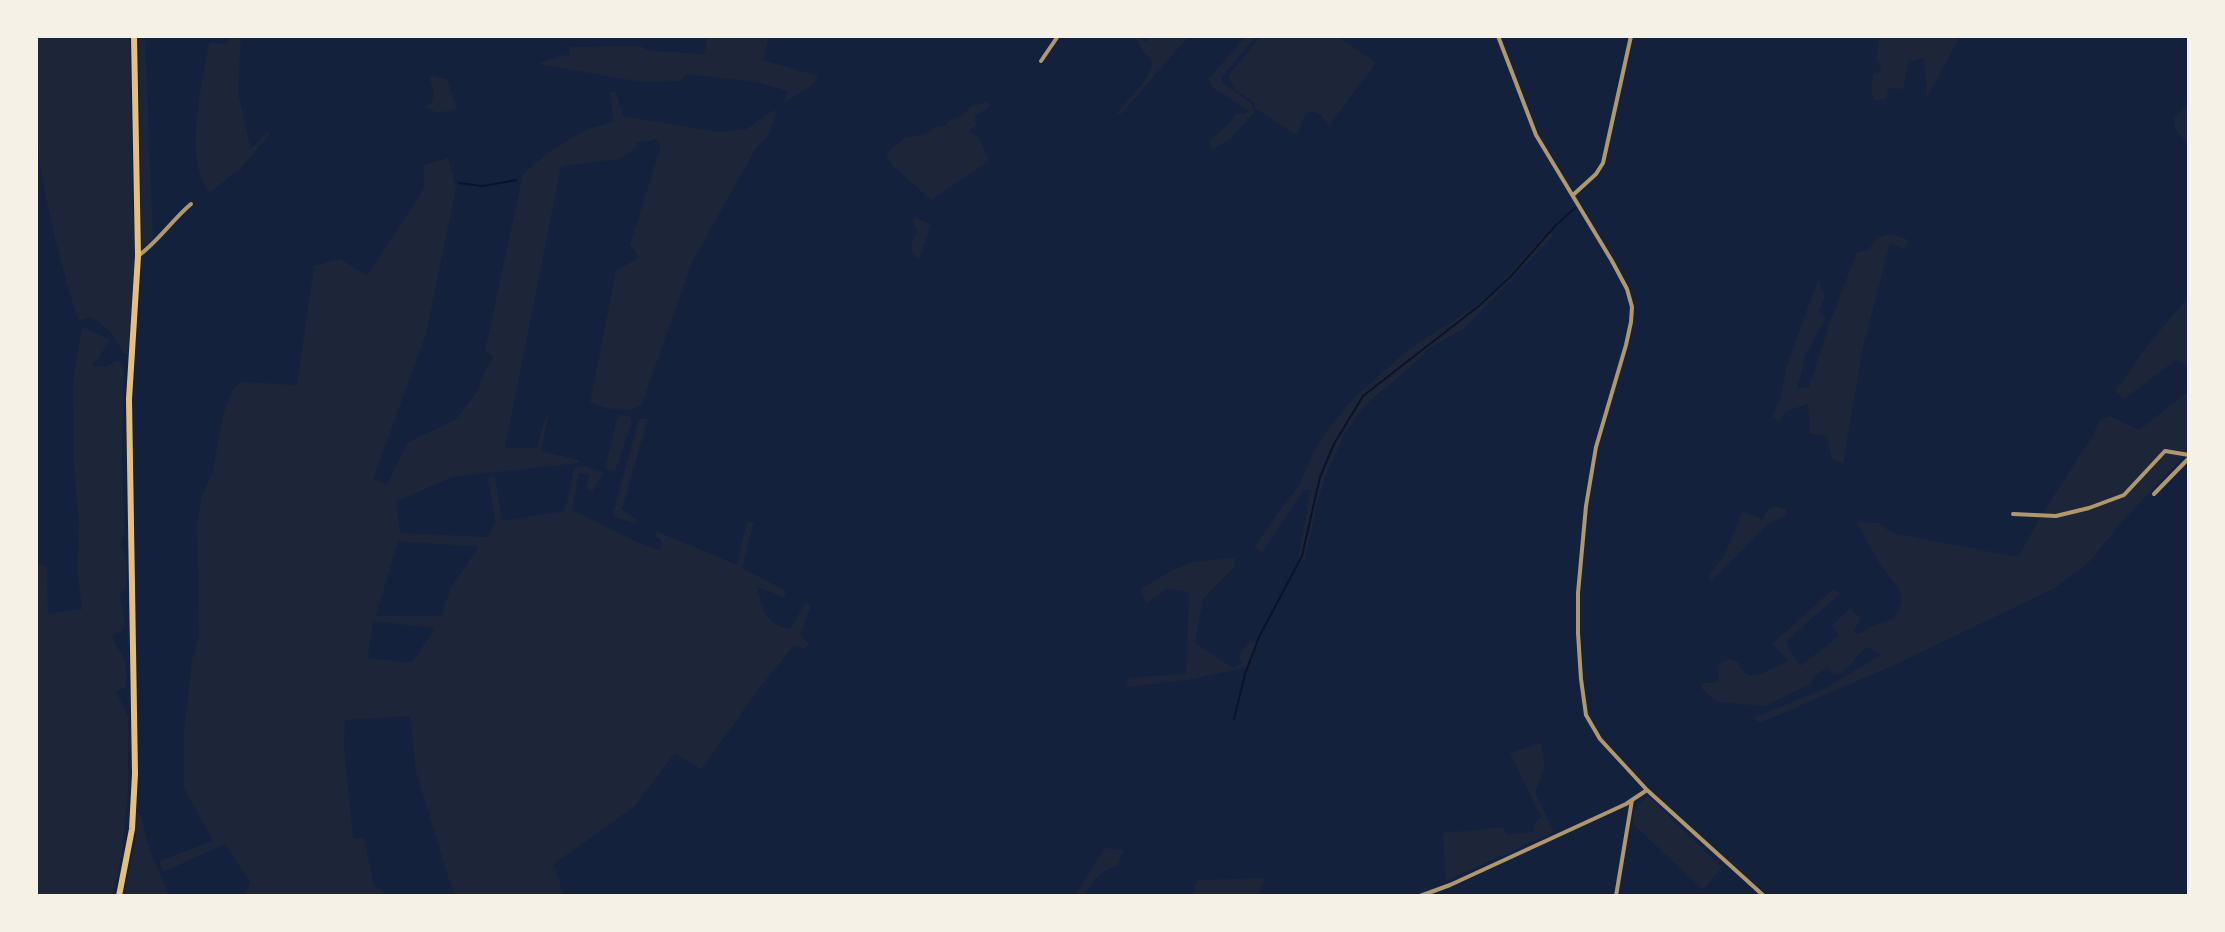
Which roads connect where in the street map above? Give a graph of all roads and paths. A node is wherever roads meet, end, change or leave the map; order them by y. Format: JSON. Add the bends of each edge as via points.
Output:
{"nodes":[{"id":1,"x":134,"y":36,"type":"edge"},
{"id":2,"x":1058,"y":36,"type":"edge"},
{"id":3,"x":1498,"y":36,"type":"edge"},
{"id":4,"x":1630,"y":36,"type":"edge"},
{"id":5,"x":1041,"y":60,"type":"dead end"},
{"id":6,"x":1573,"y":195,"type":"junction"},
{"id":7,"x":191,"y":204,"type":"dead end"},
{"id":8,"x":138,"y":256,"type":"junction"},
{"id":9,"x":2189,"y":456,"type":"edge"},
{"id":10,"x":2154,"y":494,"type":"dead end"},
{"id":11,"x":2013,"y":514,"type":"dead end"},
{"id":12,"x":1647,"y":790,"type":"junction"},
{"id":13,"x":1632,"y":800,"type":"junction"},
{"id":14,"x":119,"y":896,"type":"edge"},
{"id":15,"x":1420,"y":896,"type":"edge"},
{"id":16,"x":1616,"y":896,"type":"edge"},
{"id":17,"x":1764,"y":896,"type":"edge"}],
"edges":[{"from":1,"to":8,"type":"main road"},
{"from":2,"to":5,"type":"street"},
{"from":3,"to":6,"type":"street","via":[[1536,135]]},
{"from":4,"to":6,"type":"street","via":[[1603,163]]},
{"from":6,"to":12,"type":"street","via":[[1623,282],[1632,307],[1626,345],[1590,471],[1578,593],[1584,706],[1600,739]]},
{"from":7,"to":8,"type":"street"},
{"from":8,"to":14,"type":"main road","via":[[129,399],[135,803]]},
{"from":9,"to":10,"type":"street"},
{"from":9,"to":11,"type":"street","via":[[2165,450],[2124,495],[2088,508],[2056,516]]},
{"from":12,"to":13,"type":"street"},
{"from":12,"to":17,"type":"street"},
{"from":13,"to":15,"type":"street"},
{"from":13,"to":16,"type":"street"}]}
